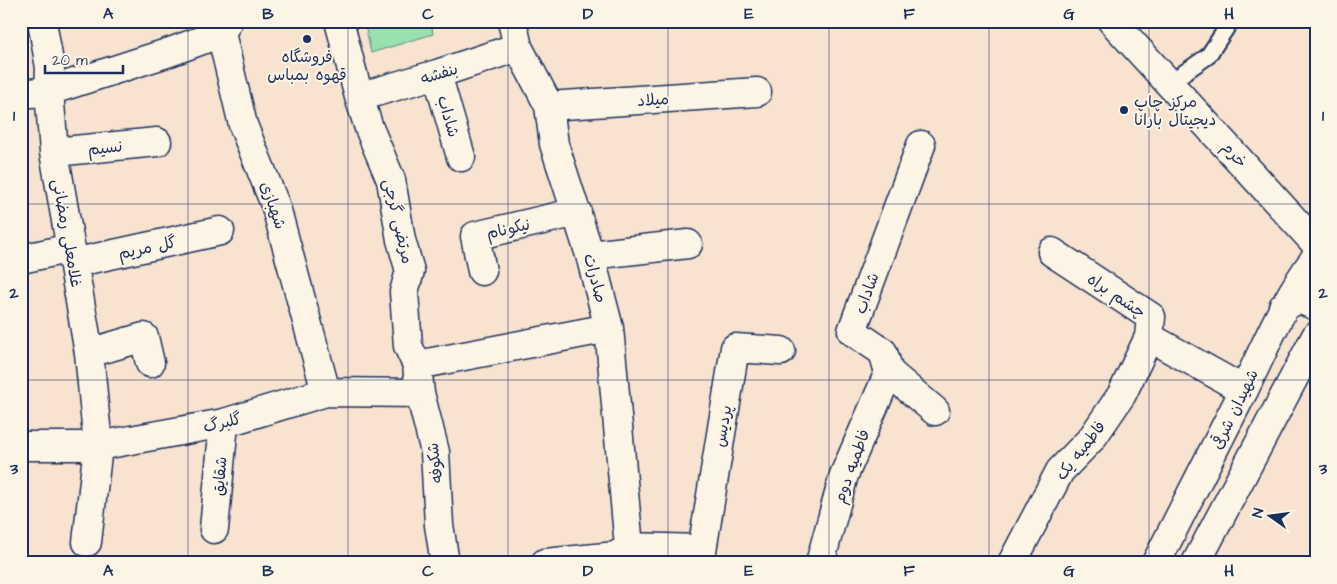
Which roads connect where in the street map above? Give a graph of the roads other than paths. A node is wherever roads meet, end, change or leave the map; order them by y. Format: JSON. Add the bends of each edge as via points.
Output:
{"nodes":[{"id":1,"x":42,"y":21,"type":"edge"},
{"id":2,"x":339,"y":21,"type":"edge"},
{"id":3,"x":1231,"y":21,"type":"edge"},
{"id":4,"x":1122,"y":26,"type":"edge"},
{"id":5,"x":225,"y":27,"type":"edge"},
{"id":6,"x":515,"y":34,"type":"edge"},
{"id":7,"x":437,"y":74,"type":"junction"},
{"id":8,"x":1169,"y":83,"type":"junction"},
{"id":9,"x":49,"y":90,"type":"junction"},
{"id":10,"x":758,"y":92,"type":"dead end"},
{"id":11,"x":21,"y":94,"type":"edge"},
{"id":12,"x":359,"y":97,"type":"junction"},
{"id":13,"x":549,"y":106,"type":"junction"},
{"id":14,"x":157,"y":142,"type":"dead end"},
{"id":15,"x":921,"y":145,"type":"dead end"},
{"id":16,"x":54,"y":152,"type":"junction"},
{"id":17,"x":460,"y":157,"type":"dead end"},
{"id":18,"x":576,"y":212,"type":"junction"},
{"id":19,"x":220,"y":231,"type":"dead end"},
{"id":20,"x":688,"y":244,"type":"dead end"},
{"id":21,"x":1316,"y":244,"type":"edge"},
{"id":22,"x":1052,"y":252,"type":"dead end"},
{"id":23,"x":590,"y":254,"type":"junction"},
{"id":24,"x":72,"y":256,"type":"junction"},
{"id":25,"x":1316,"y":257,"type":"edge"},
{"id":26,"x":21,"y":259,"type":"edge"},
{"id":27,"x":482,"y":271,"type":"dead end"},
{"id":28,"x":1316,"y":306,"type":"edge"},
{"id":29,"x":1283,"y":307,"type":"junction"},
{"id":30,"x":609,"y":328,"type":"junction"},
{"id":31,"x":1315,"y":335,"type":"edge"},
{"id":32,"x":1149,"y":337,"type":"junction"},
{"id":33,"x":781,"y":351,"type":"dead end"},
{"id":34,"x":89,"y":352,"type":"junction"},
{"id":35,"x":150,"y":363,"type":"dead end"},
{"id":36,"x":417,"y":365,"type":"junction"},
{"id":37,"x":889,"y":372,"type":"junction"},
{"id":38,"x":1244,"y":390,"type":"junction"},
{"id":39,"x":326,"y":392,"type":"junction"},
{"id":40,"x":420,"y":393,"type":"junction"},
{"id":41,"x":935,"y":411,"type":"dead end"},
{"id":42,"x":224,"y":423,"type":"junction"},
{"id":43,"x":21,"y":446,"type":"edge"},
{"id":44,"x":98,"y":446,"type":"junction"},
{"id":45,"x":214,"y":529,"type":"dead end"},
{"id":46,"x":87,"y":542,"type":"dead end"},
{"id":47,"x":629,"y":547,"type":"junction"},
{"id":48,"x":701,"y":556,"type":"edge"},
{"id":49,"x":445,"y":563,"type":"edge"},
{"id":50,"x":545,"y":563,"type":"edge"},
{"id":51,"x":820,"y":563,"type":"edge"},
{"id":52,"x":1012,"y":563,"type":"edge"},
{"id":53,"x":1156,"y":563,"type":"edge"},
{"id":54,"x":1196,"y":563,"type":"edge"}],
"edges":[{"from":1,"to":9,"type":"street","name":"غلامعلی رمضانی","via":[[50,68]]},
{"from":2,"to":12,"type":"street","name":"مرتضی گرجی"},
{"from":3,"to":8,"type":"lane","via":[[1208,56]]},
{"from":4,"to":8,"type":"street","name":"خرم"},
{"from":5,"to":9,"type":"street","via":[[170,52]]},
{"from":5,"to":39,"type":"street","name":"شهبازی","via":[[243,126],[276,207]]},
{"from":6,"to":7,"type":"street","name":"بنفشه"},
{"from":6,"to":13,"type":"street","name":"صادرات"},
{"from":7,"to":12,"type":"street","name":"بنفشه"},
{"from":7,"to":17,"type":"street","name":"شاداب"},
{"from":8,"to":21,"type":"street","name":"خرم"},
{"from":9,"to":11,"type":"street"},
{"from":9,"to":16,"type":"street","name":"غلامعلی رمضانی"},
{"from":10,"to":13,"type":"street","name":"میلاد"},
{"from":12,"to":36,"type":"street","name":"مرتضی گرجی","via":[[391,180],[401,240],[410,270],[404,292],[408,346]]},
{"from":13,"to":18,"type":"street","name":"صادرات","via":[[554,144]]},
{"from":14,"to":16,"type":"street","name":"نسیم"},
{"from":15,"to":37,"type":"street","name":"شاداب","via":[[852,331],[884,352]]},
{"from":16,"to":24,"type":"street","name":"غلامعلی رمضانی"},
{"from":18,"to":23,"type":"street","name":"صادرات"},
{"from":18,"to":27,"type":"street","name":"نیکونام","via":[[475,236]]},
{"from":19,"to":24,"type":"street","name":"گل مریم"},
{"from":20,"to":23,"type":"street"},
{"from":22,"to":32,"type":"street","name":"چشم براه","via":[[1151,317]]},
{"from":23,"to":30,"type":"street","name":"صادرات"},
{"from":24,"to":26,"type":"street","name":"گل مریم"},
{"from":24,"to":34,"type":"street","name":"غلامعلی رمضانی"},
{"from":25,"to":29,"type":"street","name":"شهیدان شرقی"},
{"from":28,"to":29,"type":"street","via":[[1299,299]]},
{"from":29,"to":38,"type":"street","name":"شهیدان شرقی"},
{"from":30,"to":36,"type":"street"},
{"from":30,"to":47,"type":"street","name":"صادرات"},
{"from":31,"to":54,"type":"street"},
{"from":32,"to":38,"type":"street","name":"چشم براه"},
{"from":32,"to":52,"type":"street","name":"فاطمیه یک","via":[[1122,394],[1092,438],[1060,471]]},
{"from":33,"to":48,"type":"street","name":"پردیس","via":[[735,348]]},
{"from":34,"to":35,"type":"street","via":[[144,337]]},
{"from":34,"to":44,"type":"street","name":"غلامعلی رمضانی"},
{"from":36,"to":40,"type":"street","name":"شکوفه"},
{"from":37,"to":41,"type":"street","name":"شاداب"},
{"from":37,"to":51,"type":"street","name":"فاطمیه دوم","via":[[844,475]]},
{"from":38,"to":53,"type":"street","name":"شهیدان شرقی"},
{"from":39,"to":40,"type":"street","name":"گلبرگ"},
{"from":39,"to":42,"type":"street","name":"گلبرگ"},
{"from":40,"to":49,"type":"street","name":"شکوفه","via":[[435,452]]},
{"from":42,"to":44,"type":"street","name":"گلبرگ"},
{"from":42,"to":45,"type":"street","name":"شقایق"},
{"from":43,"to":44,"type":"street","name":"گلبرگ"},
{"from":44,"to":46,"type":"street","name":"غلامعلی رمضانی"},
{"from":47,"to":48,"type":"street"},
{"from":47,"to":50,"type":"street","via":[[616,556]]}]}
